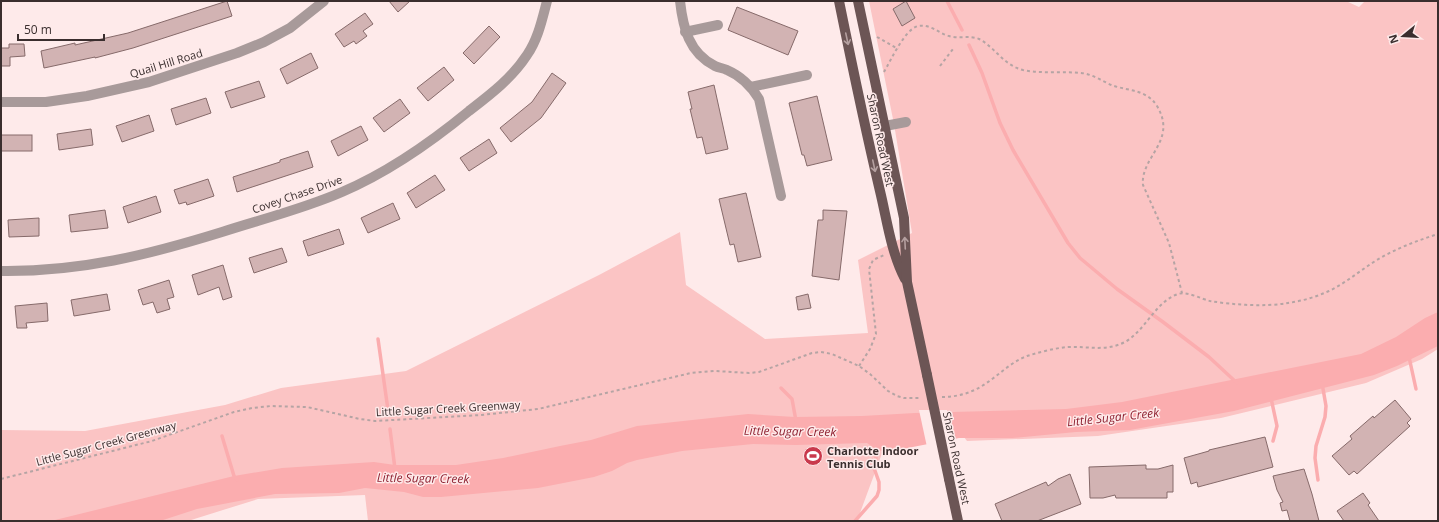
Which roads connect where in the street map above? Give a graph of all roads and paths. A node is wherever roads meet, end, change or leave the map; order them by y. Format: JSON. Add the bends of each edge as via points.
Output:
{"nodes":[{"id":1,"x":324,"y":1,"type":"edge"},
{"id":2,"x":547,"y":1,"type":"edge"},
{"id":3,"x":680,"y":1,"type":"edge"},
{"id":4,"x":839,"y":1,"type":"edge"},
{"id":5,"x":858,"y":1,"type":"edge"},
{"id":6,"x":718,"y":25,"type":"dead end"},
{"id":7,"x":685,"y":32,"type":"junction"},
{"id":8,"x":876,"y":36,"type":"dead end"},
{"id":9,"x":898,"y":49,"type":"junction"},
{"id":10,"x":953,"y":49,"type":"dead end"},
{"id":11,"x":940,"y":66,"type":"dead end"},
{"id":12,"x":883,"y":73,"type":"dead end"},
{"id":13,"x":806,"y":75,"type":"dead end"},
{"id":14,"x":751,"y":87,"type":"junction"},
{"id":15,"x":1,"y":102,"type":"edge"},
{"id":16,"x":906,"y":122,"type":"dead end"},
{"id":17,"x":885,"y":126,"type":"junction"},
{"id":18,"x":781,"y":196,"type":"dead end"},
{"id":19,"x":1438,"y":234,"type":"edge"},
{"id":20,"x":884,"y":255,"type":"dead end"},
{"id":21,"x":1,"y":271,"type":"edge"},
{"id":22,"x":907,"y":282,"type":"junction"},
{"id":23,"x":1182,"y":293,"type":"junction"},
{"id":24,"x":859,"y":366,"type":"junction"},
{"id":25,"x":1005,"y":368,"type":"dead end"},
{"id":26,"x":870,"y":374,"type":"dead end"},
{"id":27,"x":1,"y":479,"type":"edge"},
{"id":28,"x":958,"y":521,"type":"edge"}],
"edges":[{"from":1,"to":15,"type":"street","name":"Quail Hill Road","via":[[290,28],[264,42],[149,82],[46,102]]},
{"from":2,"to":21,"type":"street","name":"Covey Chase Drive","via":[[540,28],[517,70],[433,140],[376,176],[295,210],[175,247],[95,265]]},
{"from":3,"to":7,"type":"street"},
{"from":4,"to":22,"type":"main road","name":"Sharon Road West","one_way":true,"via":[[889,230],[899,267]]},
{"from":5,"to":17,"type":"main road","name":"Sharon Road West"},
{"from":6,"to":7,"type":"street"},
{"from":7,"to":14,"type":"street","via":[[691,45],[704,60],[740,77]]},
{"from":8,"to":9,"type":"path"},
{"from":9,"to":12,"type":"path"},
{"from":9,"to":23,"type":"path","via":[[911,30],[919,26],[928,26],[951,37],[979,40],[1010,65],[1022,70],[1087,74],[1149,97],[1160,111],[1162,133],[1157,149],[1144,171],[1143,185],[1169,242]]},
{"from":10,"to":11,"type":"path"},
{"from":13,"to":14,"type":"street"},
{"from":14,"to":18,"type":"street","via":[[762,107]]},
{"from":16,"to":17,"type":"street"},
{"from":22,"to":17,"type":"main road","name":"Sharon Road West","one_way":true,"via":[[904,218]]},
{"from":19,"to":23,"type":"path","via":[[1415,241],[1383,256],[1330,290],[1298,301],[1255,306],[1209,301]]},
{"from":20,"to":24,"type":"path","via":[[873,260],[869,269],[876,334]]},
{"from":22,"to":28,"type":"main road","name":"Sharon Road West","bridge":true},
{"from":23,"to":25,"type":"path","via":[[1161,305],[1132,337],[1116,346],[1098,349],[1058,348],[1027,356]]},
{"from":24,"to":26,"type":"path","name":"Little Sugar Creek Greenway"},
{"from":24,"to":27,"type":"path","name":"Little Sugar Creek Greenway","via":[[832,354],[817,352],[759,372],[697,372],[538,409],[481,415],[375,420],[307,407],[252,408],[152,441]]}]}
